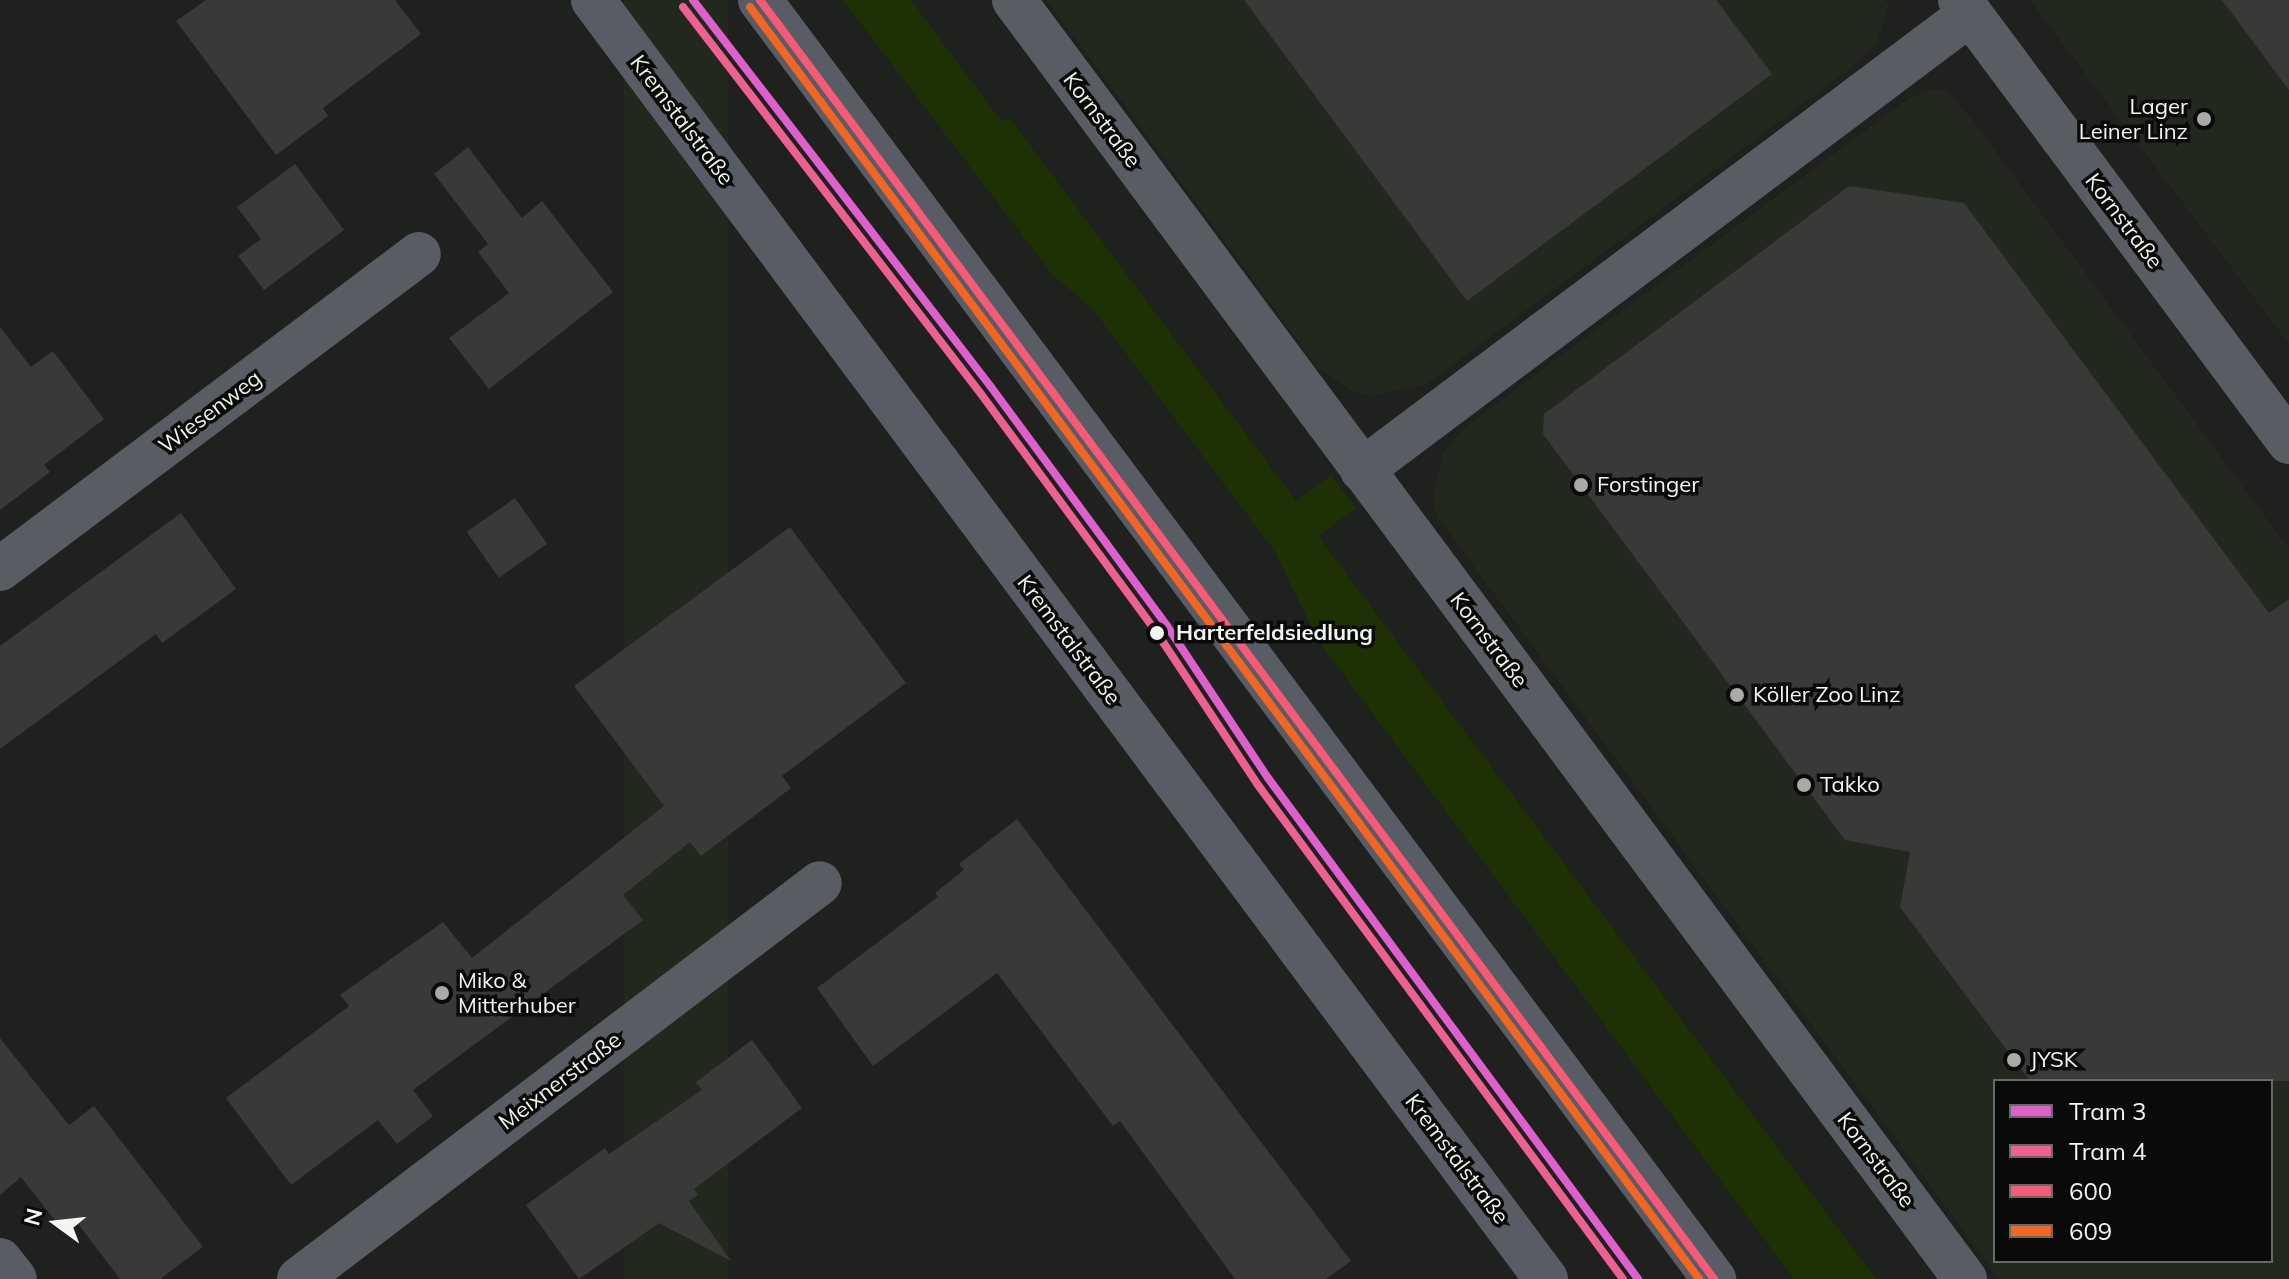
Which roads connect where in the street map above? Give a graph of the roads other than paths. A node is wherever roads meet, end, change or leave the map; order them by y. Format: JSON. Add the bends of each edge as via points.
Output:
{"nodes":[{"id":1,"x":593,"y":0,"type":"edge"},
{"id":2,"x":760,"y":0,"type":"edge"},
{"id":3,"x":1014,"y":0,"type":"edge"},
{"id":4,"x":1965,"y":7,"type":"edge"},
{"id":5,"x":419,"y":254,"type":"dead end"},
{"id":6,"x":2289,"y":442,"type":"edge"},
{"id":7,"x":1362,"y":470,"type":"junction"},
{"id":8,"x":0,"y":569,"type":"edge"},
{"id":9,"x":820,"y":883,"type":"dead end"},
{"id":10,"x":0,"y":1260,"type":"edge"},
{"id":11,"x":15,"y":1279,"type":"edge"},
{"id":12,"x":299,"y":1279,"type":"edge"},
{"id":13,"x":1546,"y":1279,"type":"edge"},
{"id":14,"x":1714,"y":1279,"type":"edge"},
{"id":15,"x":1965,"y":1279,"type":"edge"}],
"edges":[{"from":1,"to":13,"type":"main road","name":"Kremstalstraße"},
{"from":2,"to":14,"type":"main road"},
{"from":3,"to":7,"type":"street","name":"Kornstraße"},
{"from":4,"to":6,"type":"street","name":"Kornstraße"},
{"from":4,"to":7,"type":"street"},
{"from":5,"to":8,"type":"street","name":"Wiesenweg"},
{"from":7,"to":15,"type":"street","name":"Kornstraße"},
{"from":9,"to":12,"type":"street","name":"Meixnerstraße"},
{"from":10,"to":11,"type":"street"}]}
